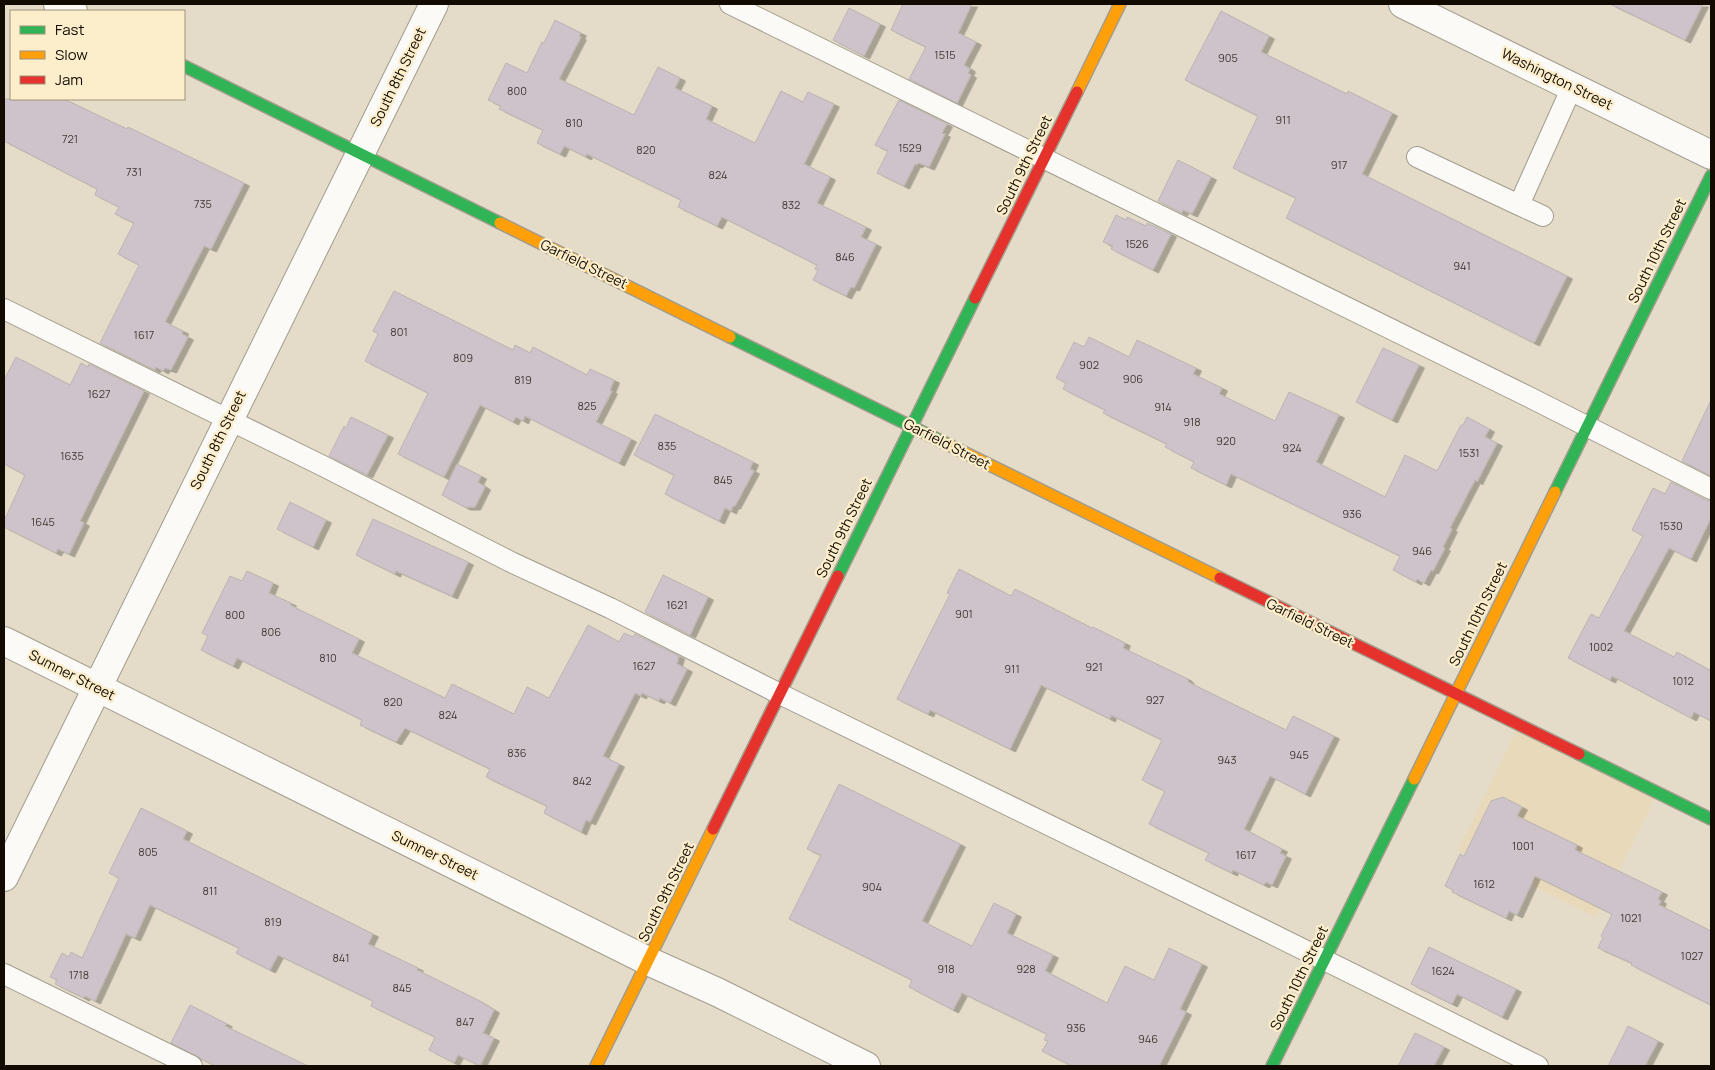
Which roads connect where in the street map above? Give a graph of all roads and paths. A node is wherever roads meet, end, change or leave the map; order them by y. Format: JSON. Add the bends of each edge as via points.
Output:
{"nodes":[{"id":1,"x":58,"y":4,"type":"edge"},
{"id":2,"x":434,"y":4,"type":"edge"},
{"id":3,"x":730,"y":4,"type":"edge"},
{"id":4,"x":1120,"y":4,"type":"edge"},
{"id":5,"x":1403,"y":4,"type":"edge"},
{"id":6,"x":71,"y":10,"type":"edge"},
{"id":7,"x":185,"y":66,"type":"edge"},
{"id":8,"x":1572,"y":87,"type":"junction"},
{"id":9,"x":360,"y":153,"type":"junction"},
{"id":10,"x":1711,"y":155,"type":"edge"},
{"id":11,"x":1417,"y":157,"type":"dead end"},
{"id":12,"x":1044,"y":159,"type":"junction"},
{"id":13,"x":1711,"y":176,"type":"edge"},
{"id":14,"x":1519,"y":205,"type":"junction"},
{"id":15,"x":1543,"y":216,"type":"dead end"},
{"id":16,"x":4,"y":309,"type":"edge"},
{"id":17,"x":228,"y":421,"type":"junction"},
{"id":18,"x":912,"y":426,"type":"junction"},
{"id":19,"x":1586,"y":427,"type":"junction"},
{"id":20,"x":1711,"y":489,"type":"edge"},
{"id":21,"x":4,"y":641,"type":"edge"},
{"id":22,"x":96,"y":688,"type":"junction"},
{"id":23,"x":780,"y":694,"type":"junction"},
{"id":24,"x":1456,"y":694,"type":"junction"},
{"id":25,"x":1711,"y":819,"type":"edge"},
{"id":26,"x":4,"y":877,"type":"edge"},
{"id":27,"x":648,"y":960,"type":"junction"},
{"id":28,"x":1325,"y":960,"type":"junction"},
{"id":29,"x":4,"y":974,"type":"edge"},
{"id":30,"x":192,"y":1066,"type":"edge"},
{"id":31,"x":596,"y":1066,"type":"edge"},
{"id":32,"x":866,"y":1066,"type":"edge"},
{"id":33,"x":1272,"y":1066,"type":"edge"},
{"id":34,"x":1538,"y":1066,"type":"edge"}],
"edges":[{"from":1,"to":6,"type":"street"},
{"from":2,"to":9,"type":"street","name":"South 8th Street"},
{"from":3,"to":12,"type":"lane"},
{"from":4,"to":12,"type":"main road","name":"South 9th Street"},
{"from":5,"to":8,"type":"street","name":"Washington Street"},
{"from":7,"to":9,"type":"main road","name":"Garfield Street"},
{"from":8,"to":10,"type":"street","name":"Washington Street"},
{"from":8,"to":14,"type":"lane"},
{"from":9,"to":17,"type":"street","name":"South 8th Street"},
{"from":9,"to":18,"type":"main road","name":"Garfield Street"},
{"from":11,"to":14,"type":"lane"},
{"from":12,"to":18,"type":"main road","name":"South 9th Street"},
{"from":12,"to":19,"type":"lane"},
{"from":13,"to":19,"type":"main road","name":"South 10th Street"},
{"from":14,"to":15,"type":"lane"},
{"from":16,"to":17,"type":"lane"},
{"from":17,"to":22,"type":"street","name":"South 8th Street"},
{"from":17,"to":23,"type":"lane"},
{"from":18,"to":23,"type":"main road","name":"South 9th Street"},
{"from":18,"to":24,"type":"main road","name":"Garfield Street"},
{"from":19,"to":20,"type":"lane"},
{"from":19,"to":24,"type":"main road","name":"South 10th Street"},
{"from":21,"to":22,"type":"street","name":"Sumner Street"},
{"from":22,"to":26,"type":"street","name":"South 8th Street"},
{"from":22,"to":27,"type":"street","name":"Sumner Street"},
{"from":23,"to":27,"type":"main road","name":"South 9th Street"},
{"from":23,"to":28,"type":"lane"},
{"from":24,"to":25,"type":"main road","name":"Garfield Street"},
{"from":24,"to":28,"type":"main road","name":"South 10th Street"},
{"from":27,"to":31,"type":"main road","name":"South 9th Street"},
{"from":27,"to":32,"type":"street","name":"Sumner Street"},
{"from":28,"to":33,"type":"main road","name":"South 10th Street"},
{"from":28,"to":34,"type":"lane"},
{"from":29,"to":30,"type":"lane"}]}
